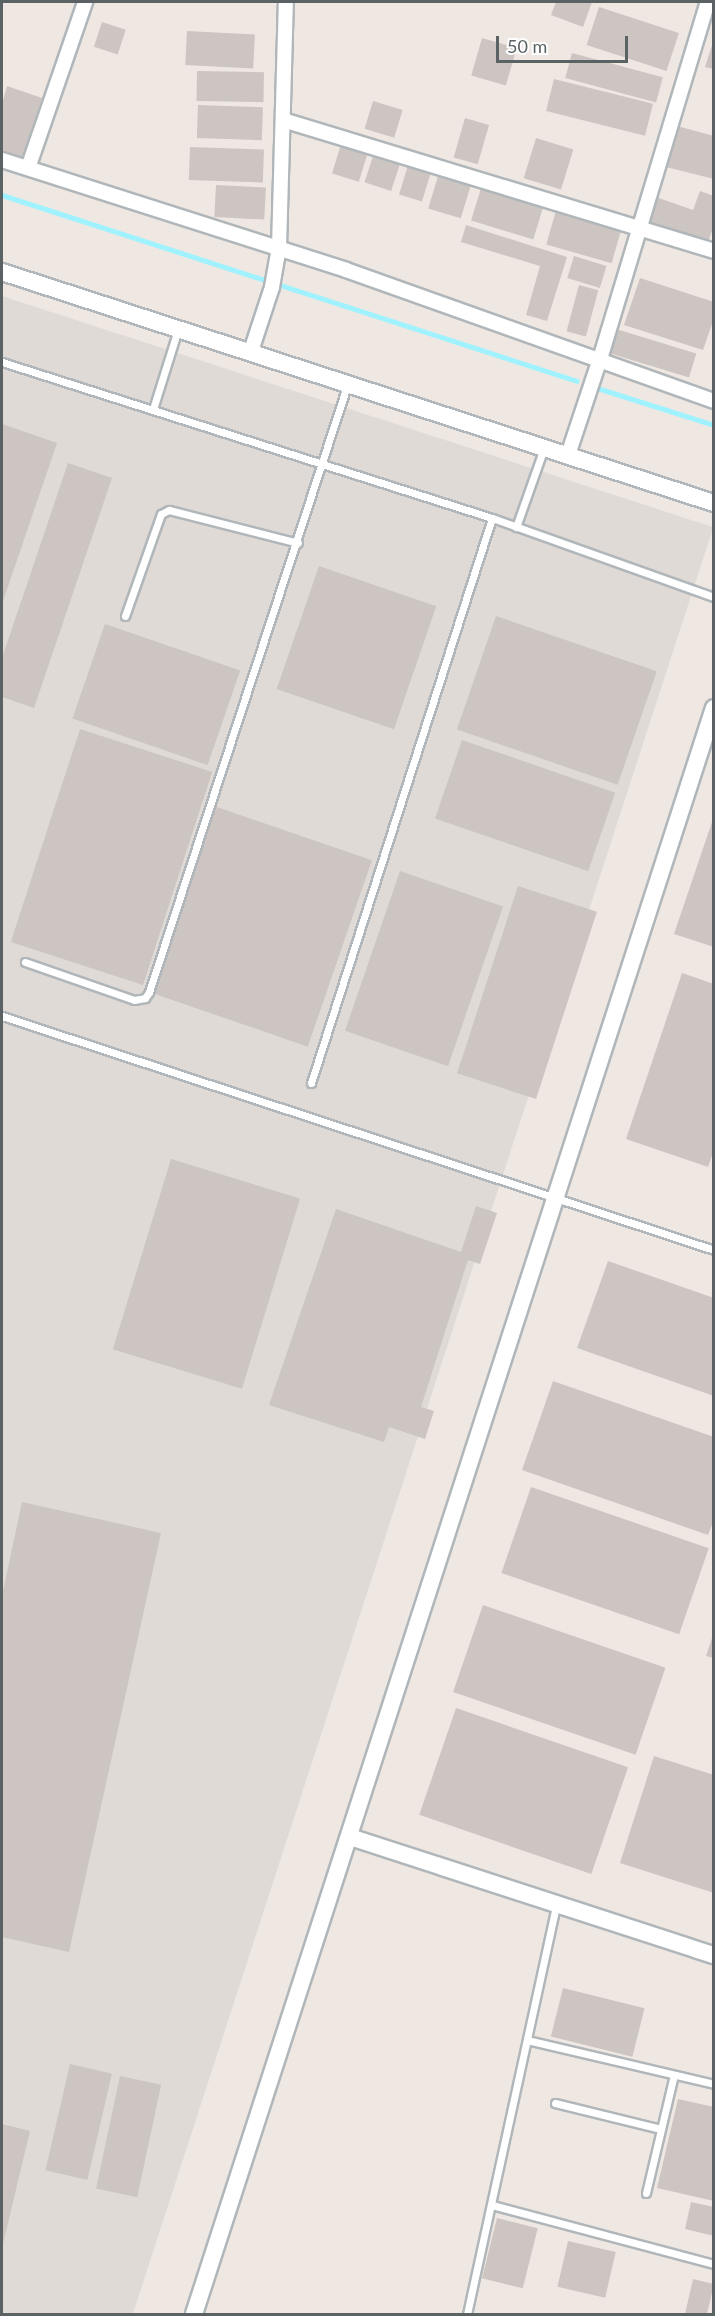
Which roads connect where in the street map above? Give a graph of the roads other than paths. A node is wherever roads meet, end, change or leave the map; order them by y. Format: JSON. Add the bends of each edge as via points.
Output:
{"nodes":[{"id":1,"x":85,"y":2,"type":"edge"},
{"id":2,"x":286,"y":2,"type":"edge"},
{"id":3,"x":708,"y":2,"type":"edge"},
{"id":4,"x":283,"y":120,"type":"junction"},
{"id":5,"x":2,"y":160,"type":"edge"},
{"id":6,"x":28,"y":168,"type":"junction"},
{"id":7,"x":638,"y":226,"type":"junction"},
{"id":8,"x":279,"y":248,"type":"junction"},
{"id":9,"x":714,"y":251,"type":"edge"},
{"id":10,"x":2,"y":272,"type":"edge"},
{"id":11,"x":178,"y":329,"type":"junction"},
{"id":12,"x":251,"y":351,"type":"junction"},
{"id":13,"x":600,"y":360,"type":"junction"},
{"id":14,"x":2,"y":362,"type":"edge"},
{"id":15,"x":348,"y":384,"type":"junction"},
{"id":16,"x":714,"y":401,"type":"edge"},
{"id":17,"x":153,"y":409,"type":"junction"},
{"id":18,"x":544,"y":448,"type":"junction"},
{"id":19,"x":568,"y":455,"type":"junction"},
{"id":20,"x":324,"y":464,"type":"junction"},
{"id":21,"x":714,"y":503,"type":"edge"},
{"id":22,"x":492,"y":518,"type":"junction"},
{"id":23,"x":516,"y":527,"type":"junction"},
{"id":24,"x":298,"y":543,"type":"junction"},
{"id":25,"x":714,"y":597,"type":"edge"},
{"id":26,"x":125,"y":616,"type":"dead end"},
{"id":27,"x":714,"y":708,"type":"edge"},
{"id":28,"x":25,"y":962,"type":"dead end"},
{"id":29,"x":2,"y":1016,"type":"edge"},
{"id":30,"x":311,"y":1083,"type":"dead end"},
{"id":31,"x":553,"y":1198,"type":"junction"},
{"id":32,"x":714,"y":1250,"type":"edge"},
{"id":33,"x":350,"y":1837,"type":"junction"},
{"id":34,"x":556,"y":1905,"type":"junction"},
{"id":35,"x":714,"y":1955,"type":"edge"},
{"id":36,"x":527,"y":2040,"type":"junction"},
{"id":37,"x":674,"y":2075,"type":"junction"},
{"id":38,"x":714,"y":2084,"type":"edge"},
{"id":39,"x":555,"y":2103,"type":"dead end"},
{"id":40,"x":661,"y":2129,"type":"junction"},
{"id":41,"x":646,"y":2193,"type":"dead end"},
{"id":42,"x":492,"y":2205,"type":"junction"},
{"id":43,"x":714,"y":2264,"type":"edge"},
{"id":44,"x":194,"y":2314,"type":"edge"},
{"id":45,"x":467,"y":2314,"type":"edge"}],
"edges":[{"from":1,"to":6,"type":"street"},
{"from":2,"to":4,"type":"street"},
{"from":3,"to":7,"type":"street"},
{"from":4,"to":7,"type":"street"},
{"from":4,"to":8,"type":"street"},
{"from":5,"to":6,"type":"street"},
{"from":6,"to":8,"type":"street"},
{"from":7,"to":9,"type":"street"},
{"from":7,"to":13,"type":"street"},
{"from":8,"to":12,"type":"street","via":[[272,287]]},
{"from":8,"to":13,"type":"street"},
{"from":10,"to":11,"type":"street"},
{"from":11,"to":12,"type":"street"},
{"from":11,"to":17,"type":"lane"},
{"from":12,"to":15,"type":"street"},
{"from":13,"to":16,"type":"street"},
{"from":13,"to":19,"type":"street"},
{"from":14,"to":17,"type":"lane"},
{"from":15,"to":18,"type":"street"},
{"from":15,"to":20,"type":"lane"},
{"from":17,"to":20,"type":"lane"},
{"from":18,"to":19,"type":"street"},
{"from":18,"to":23,"type":"lane"},
{"from":19,"to":21,"type":"street"},
{"from":20,"to":22,"type":"lane"},
{"from":20,"to":24,"type":"lane"},
{"from":22,"to":23,"type":"lane"},
{"from":22,"to":30,"type":"lane"},
{"from":23,"to":25,"type":"lane"},
{"from":24,"to":26,"type":"lane","via":[[169,510],[161,513]]},
{"from":24,"to":28,"type":"lane","via":[[145,998],[134,1000]]},
{"from":27,"to":31,"type":"street"},
{"from":29,"to":31,"type":"lane"},
{"from":31,"to":32,"type":"lane"},
{"from":31,"to":33,"type":"street"},
{"from":33,"to":34,"type":"street"},
{"from":33,"to":44,"type":"street"},
{"from":34,"to":35,"type":"street"},
{"from":34,"to":36,"type":"lane"},
{"from":36,"to":37,"type":"lane"},
{"from":36,"to":42,"type":"lane"},
{"from":37,"to":38,"type":"lane"},
{"from":37,"to":40,"type":"lane"},
{"from":39,"to":40,"type":"lane"},
{"from":40,"to":41,"type":"lane"},
{"from":42,"to":43,"type":"lane"},
{"from":42,"to":45,"type":"lane"}]}
